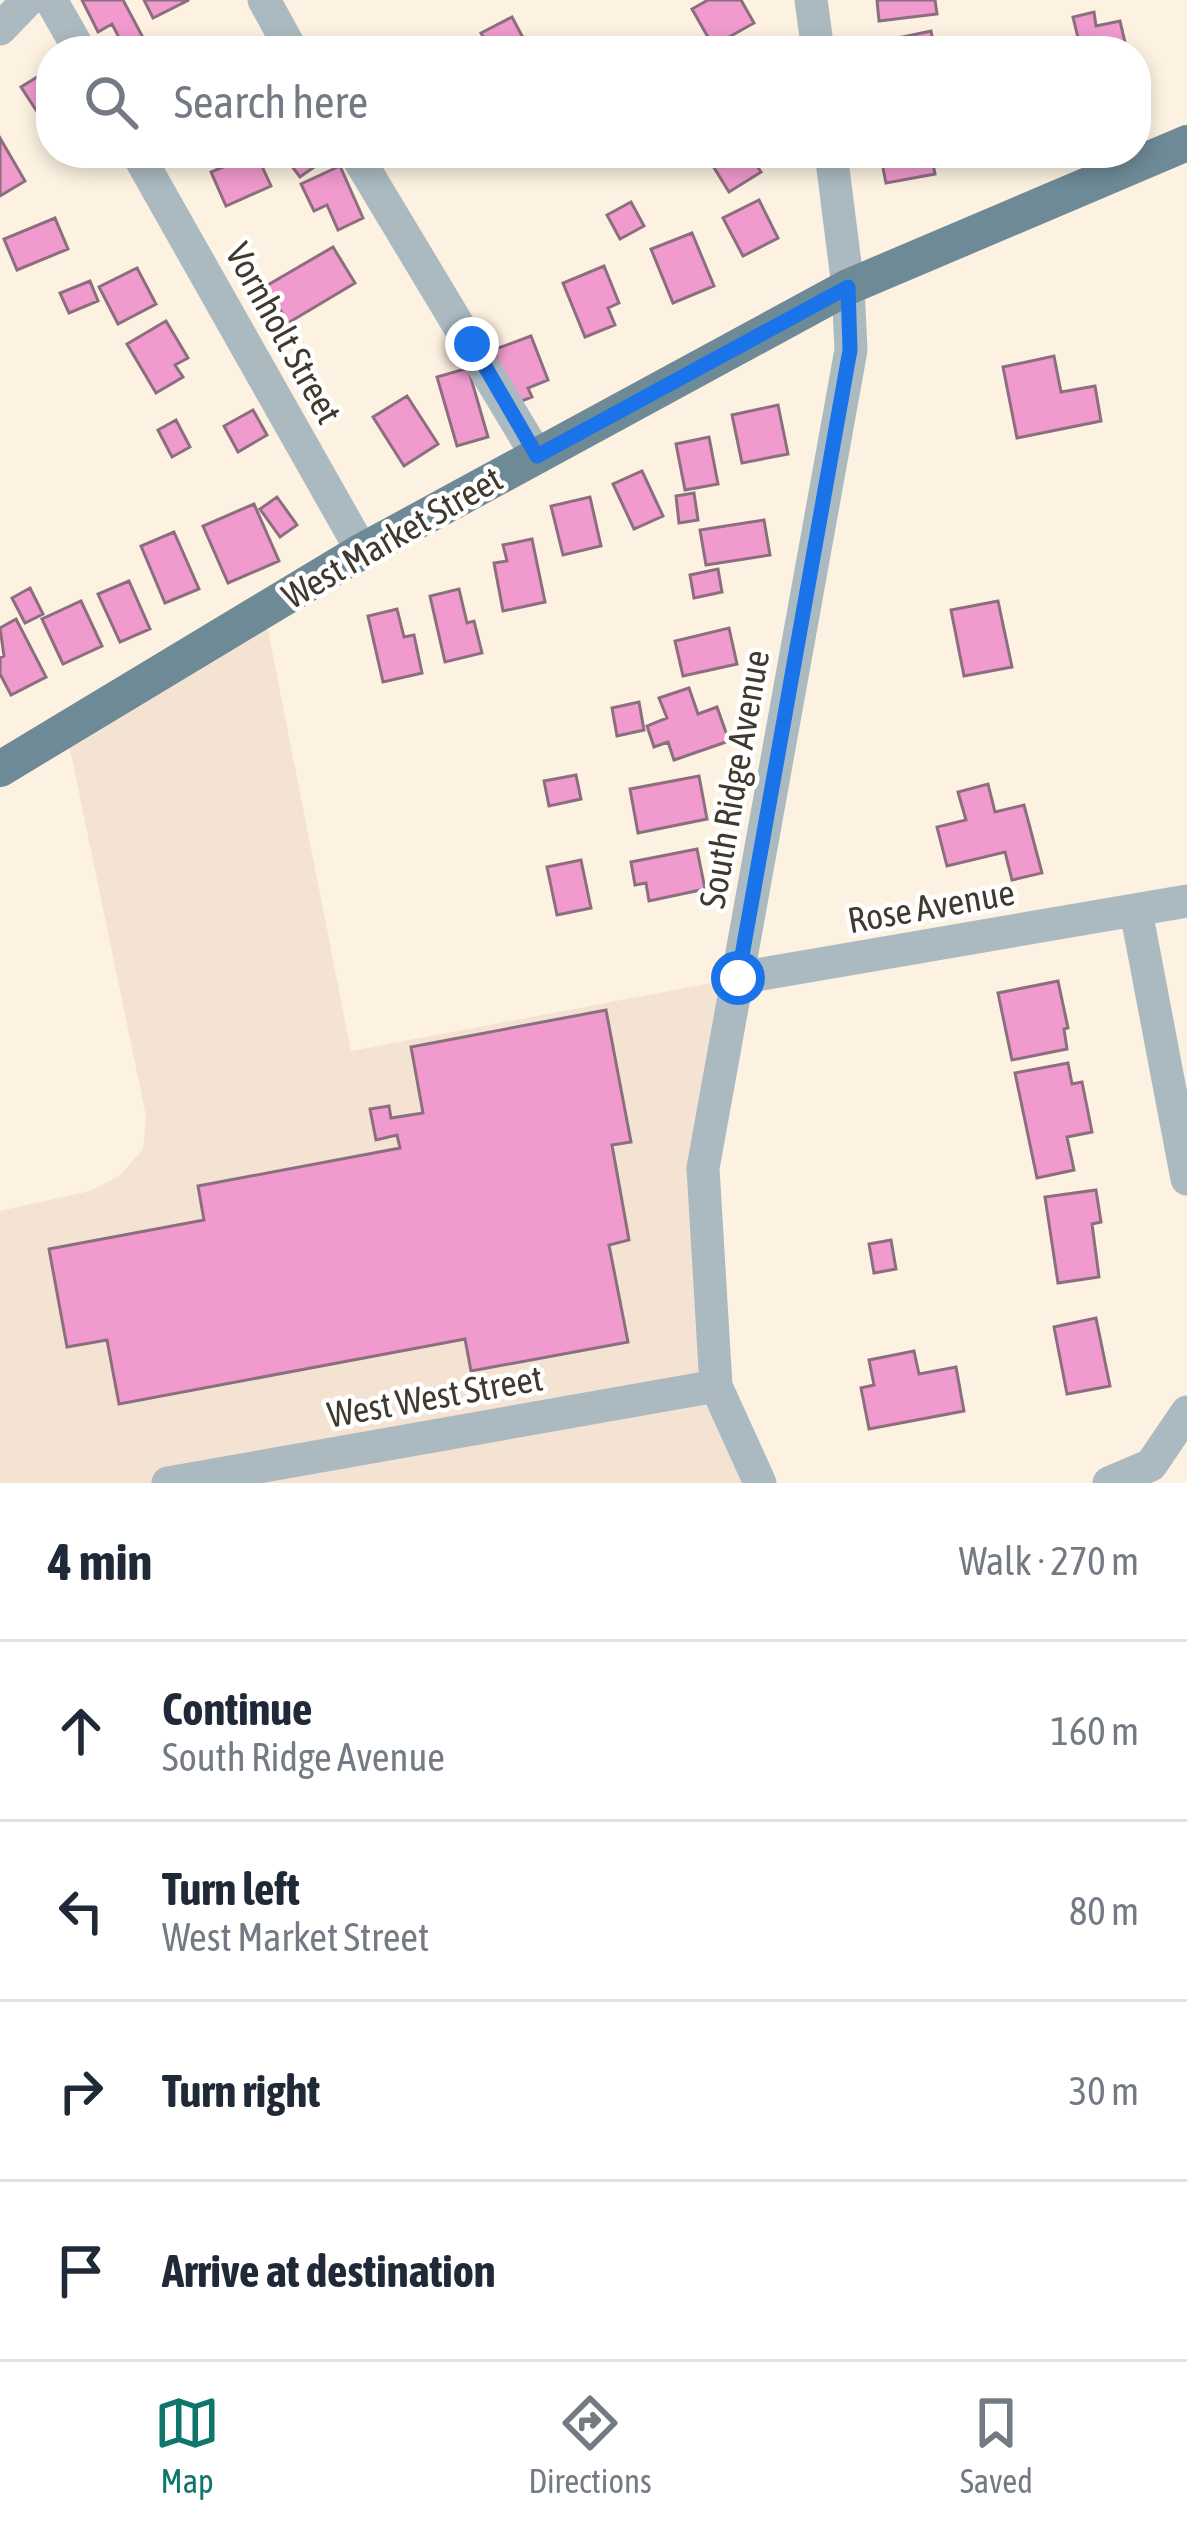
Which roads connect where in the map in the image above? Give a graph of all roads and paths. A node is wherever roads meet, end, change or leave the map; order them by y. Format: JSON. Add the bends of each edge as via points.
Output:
{"nodes":[{"id":1,"x":28,"y":0,"type":"edge"},
{"id":2,"x":51,"y":0,"type":"edge"},
{"id":3,"x":263,"y":0,"type":"edge"},
{"id":4,"x":811,"y":0,"type":"edge"},
{"id":5,"x":0,"y":29,"type":"edge"},
{"id":6,"x":71,"y":36,"type":"edge"},
{"id":7,"x":283,"y":36,"type":"edge"},
{"id":8,"x":816,"y":36,"type":"edge"},
{"id":9,"x":1187,"y":143,"type":"edge"},
{"id":10,"x":1151,"y":158,"type":"edge"},
{"id":11,"x":146,"y":168,"type":"edge"},
{"id":12,"x":364,"y":168,"type":"edge"},
{"id":13,"x":833,"y":168,"type":"edge"},
{"id":14,"x":1128,"y":168,"type":"edge"},
{"id":15,"x":848,"y":287,"type":"junction"},
{"id":16,"x":537,"y":456,"type":"junction"},
{"id":17,"x":362,"y":550,"type":"junction"},
{"id":18,"x":0,"y":770,"type":"edge"},
{"id":19,"x":1187,"y":901,"type":"edge"},
{"id":20,"x":1136,"y":911,"type":"junction"},
{"id":21,"x":738,"y":978,"type":"junction"},
{"id":22,"x":1187,"y":1179,"type":"edge"},
{"id":23,"x":716,"y":1387,"type":"junction"},
{"id":24,"x":1187,"y":1412,"type":"edge"},
{"id":25,"x":168,"y":1483,"type":"edge"},
{"id":26,"x":760,"y":1483,"type":"edge"},
{"id":27,"x":1109,"y":1483,"type":"edge"}],
"edges":[{"from":1,"to":5,"type":"street"},
{"from":2,"to":6,"type":"street"},
{"from":3,"to":7,"type":"street"},
{"from":4,"to":8,"type":"street"},
{"from":9,"to":10,"type":"main road","name":"West Market Street"},
{"from":11,"to":17,"type":"street","name":"Vornholt Street"},
{"from":12,"to":16,"type":"street"},
{"from":13,"to":15,"type":"street","name":"South Ridge Avenue"},
{"from":14,"to":15,"type":"main road","name":"West Market Street"},
{"from":15,"to":16,"type":"main road","name":"West Market Street"},
{"from":15,"to":21,"type":"street","name":"South Ridge Avenue","via":[[850,350]]},
{"from":16,"to":17,"type":"main road","name":"West Market Street"},
{"from":17,"to":18,"type":"main road","name":"West Market Street"},
{"from":19,"to":20,"type":"street","name":"Rose Avenue"},
{"from":20,"to":21,"type":"street","name":"Rose Avenue"},
{"from":20,"to":22,"type":"street"},
{"from":21,"to":23,"type":"street","name":"South Ridge Avenue","via":[[703,1168]]},
{"from":23,"to":25,"type":"street","name":"West West Street"},
{"from":23,"to":26,"type":"street","name":"South Ridge Avenue"},
{"from":24,"to":27,"type":"street","via":[[1151,1465]]}]}
